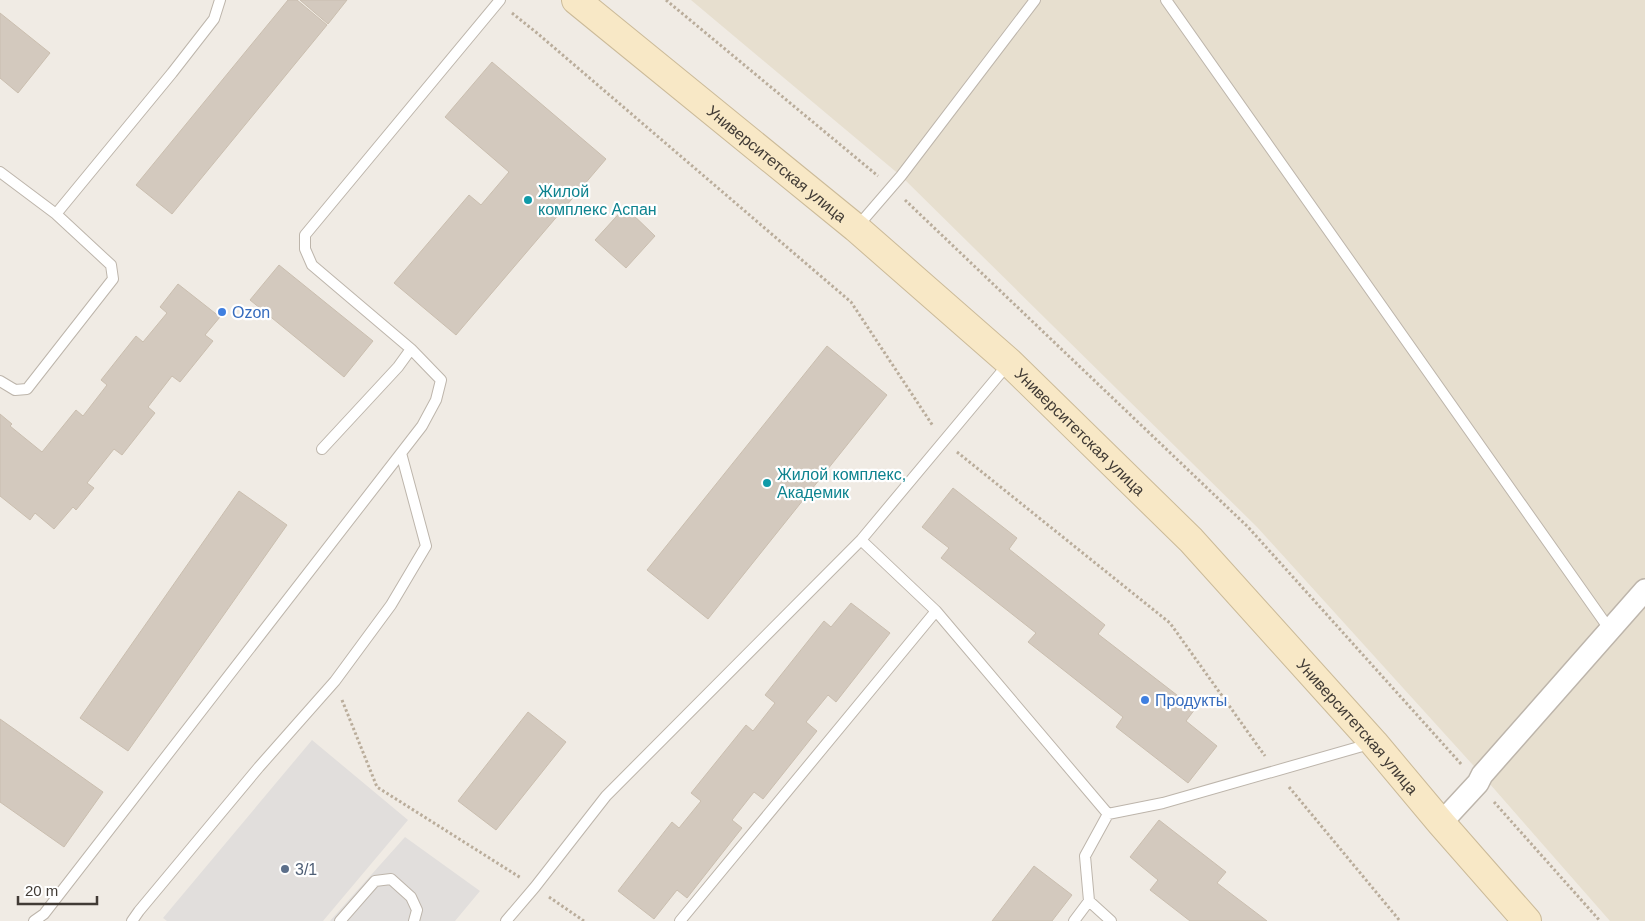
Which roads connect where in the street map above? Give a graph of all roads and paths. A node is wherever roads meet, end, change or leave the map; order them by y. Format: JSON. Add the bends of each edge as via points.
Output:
{"nodes":[{"id":1,"x":220,"y":0,"type":"edge"},
{"id":2,"x":576,"y":0,"type":"edge"},
{"id":3,"x":666,"y":0,"type":"edge"},
{"id":4,"x":1035,"y":0,"type":"edge"},
{"id":5,"x":1166,"y":0,"type":"edge"},
{"id":6,"x":499,"y":1,"type":"edge"},
{"id":7,"x":1,"y":174,"type":"edge"},
{"id":8,"x":892,"y":188,"type":"junction"},
{"id":9,"x":56,"y":214,"type":"junction"},
{"id":10,"x":856,"y":228,"type":"junction"},
{"id":11,"x":411,"y":349,"type":"junction"},
{"id":12,"x":1009,"y":362,"type":"junction"},
{"id":13,"x":0,"y":380,"type":"edge"},
{"id":14,"x":944,"y":441,"type":"junction"},
{"id":15,"x":322,"y":450,"type":"dead end"},
{"id":16,"x":401,"y":453,"type":"junction"},
{"id":17,"x":861,"y":540,"type":"junction"},
{"id":18,"x":1645,"y":590,"type":"edge"},
{"id":19,"x":936,"y":611,"type":"junction"},
{"id":20,"x":1610,"y":630,"type":"junction"},
{"id":21,"x":335,"y":681,"type":"junction"},
{"id":22,"x":1374,"y":743,"type":"junction"},
{"id":23,"x":1276,"y":771,"type":"junction"},
{"id":24,"x":1478,"y":784,"type":"junction"},
{"id":25,"x":1108,"y":814,"type":"junction"},
{"id":26,"x":1441,"y":823,"type":"junction"},
{"id":27,"x":535,"y":887,"type":"junction"},
{"id":28,"x":1089,"y":901,"type":"junction"},
{"id":29,"x":34,"y":921,"type":"edge"},
{"id":30,"x":132,"y":921,"type":"edge"},
{"id":31,"x":340,"y":921,"type":"edge"},
{"id":32,"x":414,"y":921,"type":"edge"},
{"id":33,"x":506,"y":921,"type":"edge"},
{"id":34,"x":584,"y":921,"type":"edge"},
{"id":35,"x":680,"y":921,"type":"edge"},
{"id":36,"x":1074,"y":921,"type":"edge"},
{"id":37,"x":1110,"y":921,"type":"edge"},
{"id":38,"x":1400,"y":921,"type":"edge"},
{"id":39,"x":1527,"y":921,"type":"edge"},
{"id":40,"x":1600,"y":921,"type":"edge"}],
"edges":[{"from":1,"to":9,"type":"lane","via":[[214,19]]},
{"from":2,"to":10,"type":"main road","name":"Университетская улица"},
{"from":3,"to":8,"type":"path"},
{"from":4,"to":8,"type":"lane"},
{"from":5,"to":20,"type":"lane"},
{"from":6,"to":11,"type":"lane","via":[[305,235],[305,249],[312,265]]},
{"from":6,"to":14,"type":"path","via":[[851,302]]},
{"from":7,"to":9,"type":"lane"},
{"from":8,"to":10,"type":"lane"},
{"from":8,"to":24,"type":"path","via":[[1248,528]]},
{"from":9,"to":13,"type":"lane","via":[[111,265],[112,280],[27,389],[15,390]]},
{"from":10,"to":12,"type":"main road","name":"Университетская улица"},
{"from":11,"to":15,"type":"lane"},
{"from":11,"to":16,"type":"lane","via":[[441,380],[436,400],[422,426]]},
{"from":12,"to":14,"type":"lane"},
{"from":12,"to":22,"type":"main road","name":"Университетская улица","via":[[1191,540]]},
{"from":14,"to":17,"type":"lane"},
{"from":14,"to":23,"type":"path","via":[[1170,624]]},
{"from":16,"to":21,"type":"lane","via":[[426,546],[391,605]]},
{"from":16,"to":29,"type":"lane","via":[[44,914]]},
{"from":17,"to":19,"type":"lane"},
{"from":17,"to":27,"type":"lane","via":[[606,796]]},
{"from":18,"to":20,"type":"street"},
{"from":19,"to":25,"type":"lane"},
{"from":19,"to":35,"type":"lane"},
{"from":20,"to":24,"type":"street","via":[[1482,775]]},
{"from":21,"to":27,"type":"path","via":[[377,787]]},
{"from":21,"to":30,"type":"lane"},
{"from":22,"to":23,"type":"lane"},
{"from":22,"to":26,"type":"main road","name":"Университетская улица"},
{"from":23,"to":25,"type":"lane","via":[[1163,803]]},
{"from":23,"to":38,"type":"path"},
{"from":24,"to":26,"type":"street"},
{"from":24,"to":40,"type":"path"},
{"from":25,"to":28,"type":"lane","via":[[1085,856]]},
{"from":26,"to":39,"type":"main road","name":"Университетская улица"},
{"from":27,"to":33,"type":"lane"},
{"from":27,"to":34,"type":"path"},
{"from":28,"to":36,"type":"lane"},
{"from":28,"to":37,"type":"lane"},
{"from":31,"to":32,"type":"lane","via":[[376,881],[391,879],[410,897],[417,910]]}]}
